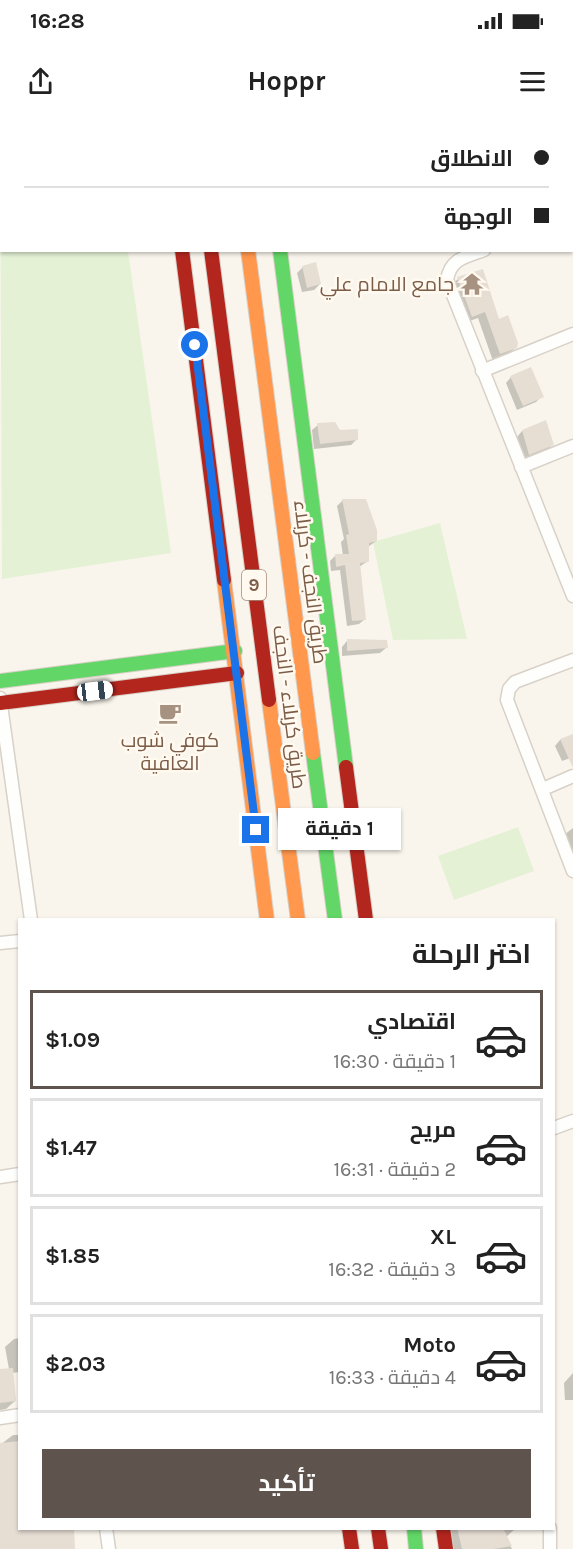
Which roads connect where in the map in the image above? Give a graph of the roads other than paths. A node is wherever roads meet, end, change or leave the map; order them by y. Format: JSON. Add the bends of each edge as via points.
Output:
{"nodes":[{"id":1,"x":182,"y":252,"type":"edge"},
{"id":2,"x":211,"y":252,"type":"edge"},
{"id":3,"x":248,"y":252,"type":"edge"},
{"id":4,"x":280,"y":252,"type":"edge"},
{"id":5,"x":478,"y":252,"type":"edge"},
{"id":6,"x":573,"y":334,"type":"edge"},
{"id":7,"x":482,"y":371,"type":"junction"},
{"id":8,"x":573,"y":446,"type":"edge"},
{"id":9,"x":521,"y":467,"type":"junction"},
{"id":10,"x":573,"y":596,"type":"edge"},
{"id":11,"x":235,"y":651,"type":"junction"},
{"id":12,"x":573,"y":660,"type":"edge"},
{"id":13,"x":237,"y":674,"type":"junction"},
{"id":14,"x":0,"y":681,"type":"edge"},
{"id":15,"x":0,"y":698,"type":"edge"},
{"id":16,"x":0,"y":703,"type":"edge"},
{"id":17,"x":573,"y":776,"type":"edge"},
{"id":18,"x":543,"y":789,"type":"junction"},
{"id":19,"x":573,"y":871,"type":"edge"},
{"id":20,"x":31,"y":918,"type":"edge"},
{"id":21,"x":267,"y":918,"type":"edge"},
{"id":22,"x":298,"y":918,"type":"edge"},
{"id":23,"x":335,"y":918,"type":"edge"},
{"id":24,"x":366,"y":918,"type":"edge"},
{"id":25,"x":18,"y":941,"type":"edge"},
{"id":26,"x":0,"y":943,"type":"edge"},
{"id":27,"x":573,"y":1121,"type":"edge"},
{"id":28,"x":555,"y":1128,"type":"edge"},
{"id":29,"x":18,"y":1174,"type":"edge"},
{"id":30,"x":0,"y":1177,"type":"edge"},
{"id":31,"x":18,"y":1416,"type":"edge"},
{"id":32,"x":0,"y":1418,"type":"edge"},
{"id":33,"x":106,"y":1530,"type":"edge"},
{"id":34,"x":349,"y":1530,"type":"edge"},
{"id":35,"x":414,"y":1530,"type":"edge"},
{"id":36,"x":427,"y":1530,"type":"edge"},
{"id":37,"x":444,"y":1530,"type":"edge"},
{"id":38,"x":550,"y":1530,"type":"edge"},
{"id":39,"x":109,"y":1549,"type":"edge"},
{"id":40,"x":352,"y":1549,"type":"edge"},
{"id":41,"x":416,"y":1549,"type":"edge"},
{"id":42,"x":426,"y":1549,"type":"edge"},
{"id":43,"x":446,"y":1549,"type":"edge"},
{"id":44,"x":550,"y":1549,"type":"edge"}],
"edges":[{"from":1,"to":11,"type":"main road"},
{"from":2,"to":22,"type":"main road","name":"طريق کربلاء - النجف","number":"9"},
{"from":3,"to":23,"type":"main road","name":"طريق النجف - کربلاء","number":"9"},
{"from":4,"to":24,"type":"main road"},
{"from":5,"to":7,"type":"street","via":[[456,260],[447,280]]},
{"from":6,"to":7,"type":"street"},
{"from":7,"to":9,"type":"street"},
{"from":8,"to":9,"type":"street"},
{"from":9,"to":10,"type":"street"},
{"from":11,"to":13,"type":"main road"},
{"from":11,"to":14,"type":"main road"},
{"from":12,"to":18,"type":"street","via":[[514,682],[508,689],[510,710]]},
{"from":13,"to":16,"type":"main road"},
{"from":13,"to":21,"type":"main road"},
{"from":15,"to":16,"type":"street"},
{"from":16,"to":20,"type":"street"},
{"from":17,"to":18,"type":"street"},
{"from":18,"to":19,"type":"street"},
{"from":25,"to":26,"type":"street"},
{"from":27,"to":28,"type":"street"},
{"from":29,"to":30,"type":"street"},
{"from":31,"to":32,"type":"street"},
{"from":33,"to":39,"type":"street"},
{"from":34,"to":40,"type":"main road"},
{"from":35,"to":41,"type":"main road"},
{"from":36,"to":42,"type":"main road"},
{"from":37,"to":43,"type":"main road"},
{"from":38,"to":44,"type":"street"}]}
